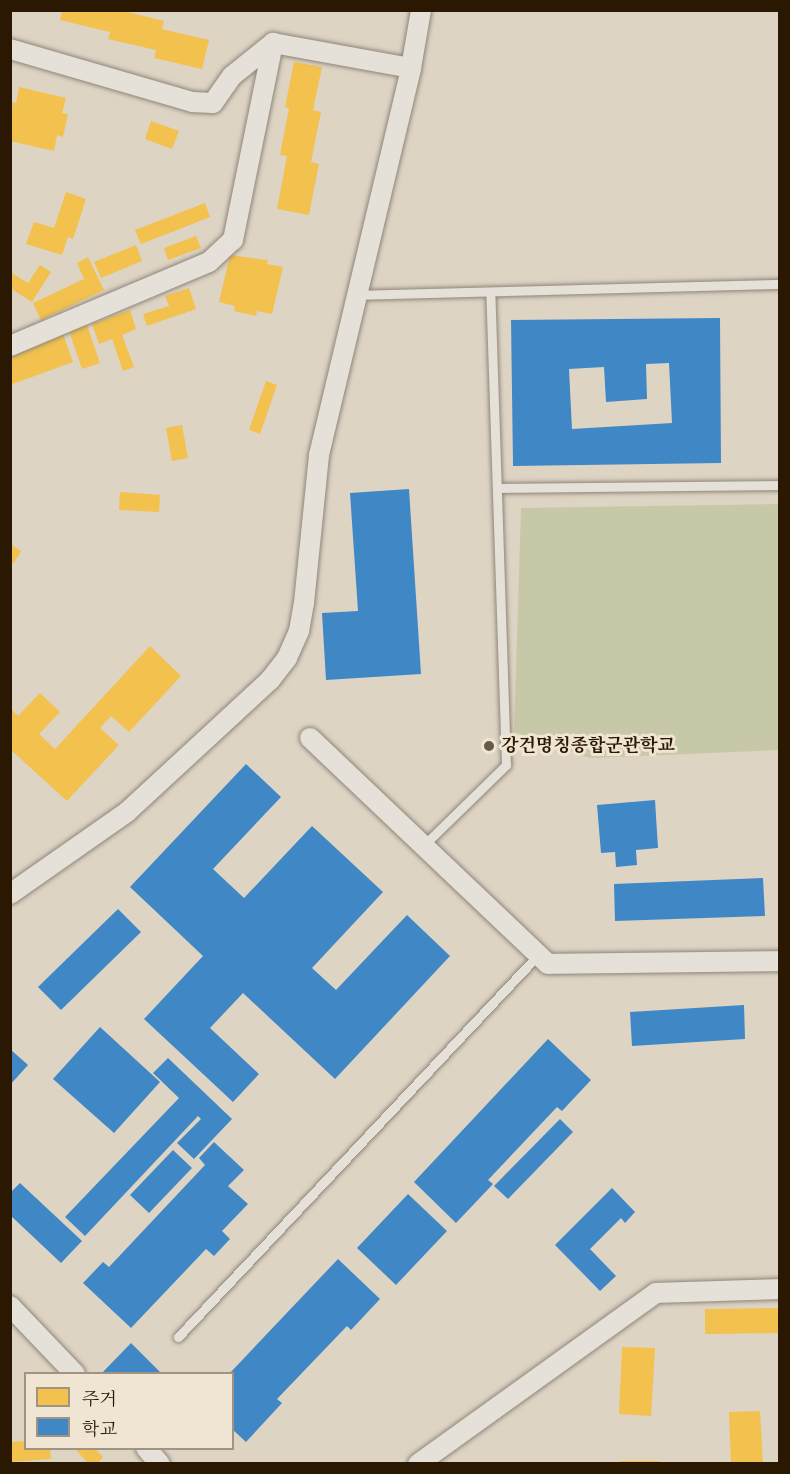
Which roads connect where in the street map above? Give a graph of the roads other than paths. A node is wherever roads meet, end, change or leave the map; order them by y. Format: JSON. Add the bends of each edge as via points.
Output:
{"nodes":[{"id":1,"x":422,"y":10,"type":"edge"},
{"id":2,"x":273,"y":43,"type":"junction"},
{"id":3,"x":10,"y":49,"type":"edge"},
{"id":4,"x":411,"y":68,"type":"junction"},
{"id":5,"x":780,"y":284,"type":"edge"},
{"id":6,"x":490,"y":292,"type":"junction"},
{"id":7,"x":357,"y":295,"type":"junction"},
{"id":8,"x":10,"y":346,"type":"edge"},
{"id":9,"x":780,"y":484,"type":"edge"},
{"id":10,"x":496,"y":488,"type":"junction"},
{"id":11,"x":310,"y":738,"type":"dead end"},
{"id":12,"x":423,"y":846,"type":"junction"},
{"id":13,"x":10,"y":894,"type":"edge"},
{"id":14,"x":538,"y":955,"type":"junction"},
{"id":15,"x":780,"y":961,"type":"edge"},
{"id":16,"x":780,"y":1289,"type":"edge"},
{"id":17,"x":10,"y":1306,"type":"edge"},
{"id":18,"x":178,"y":1337,"type":"dead end"},
{"id":19,"x":73,"y":1372,"type":"edge"},
{"id":20,"x":147,"y":1450,"type":"edge"},
{"id":21,"x":160,"y":1464,"type":"edge"},
{"id":22,"x":417,"y":1464,"type":"edge"}],
"edges":[{"from":1,"to":4,"type":"street"},
{"from":2,"to":3,"type":"street","via":[[232,76],[213,103],[192,102]]},
{"from":2,"to":4,"type":"street"},
{"from":2,"to":8,"type":"street","via":[[233,240],[208,262]]},
{"from":4,"to":7,"type":"street"},
{"from":5,"to":6,"type":"lane"},
{"from":6,"to":7,"type":"lane"},
{"from":6,"to":10,"type":"lane"},
{"from":7,"to":13,"type":"street","via":[[319,455],[304,603],[299,631],[287,658],[270,680],[127,812]]},
{"from":9,"to":10,"type":"lane"},
{"from":10,"to":12,"type":"lane","via":[[506,765]]},
{"from":11,"to":12,"type":"street"},
{"from":12,"to":14,"type":"street"},
{"from":14,"to":15,"type":"street","via":[[548,964]]},
{"from":14,"to":18,"type":"lane"},
{"from":16,"to":22,"type":"street","via":[[656,1293]]},
{"from":17,"to":19,"type":"street"},
{"from":20,"to":21,"type":"street"}]}
